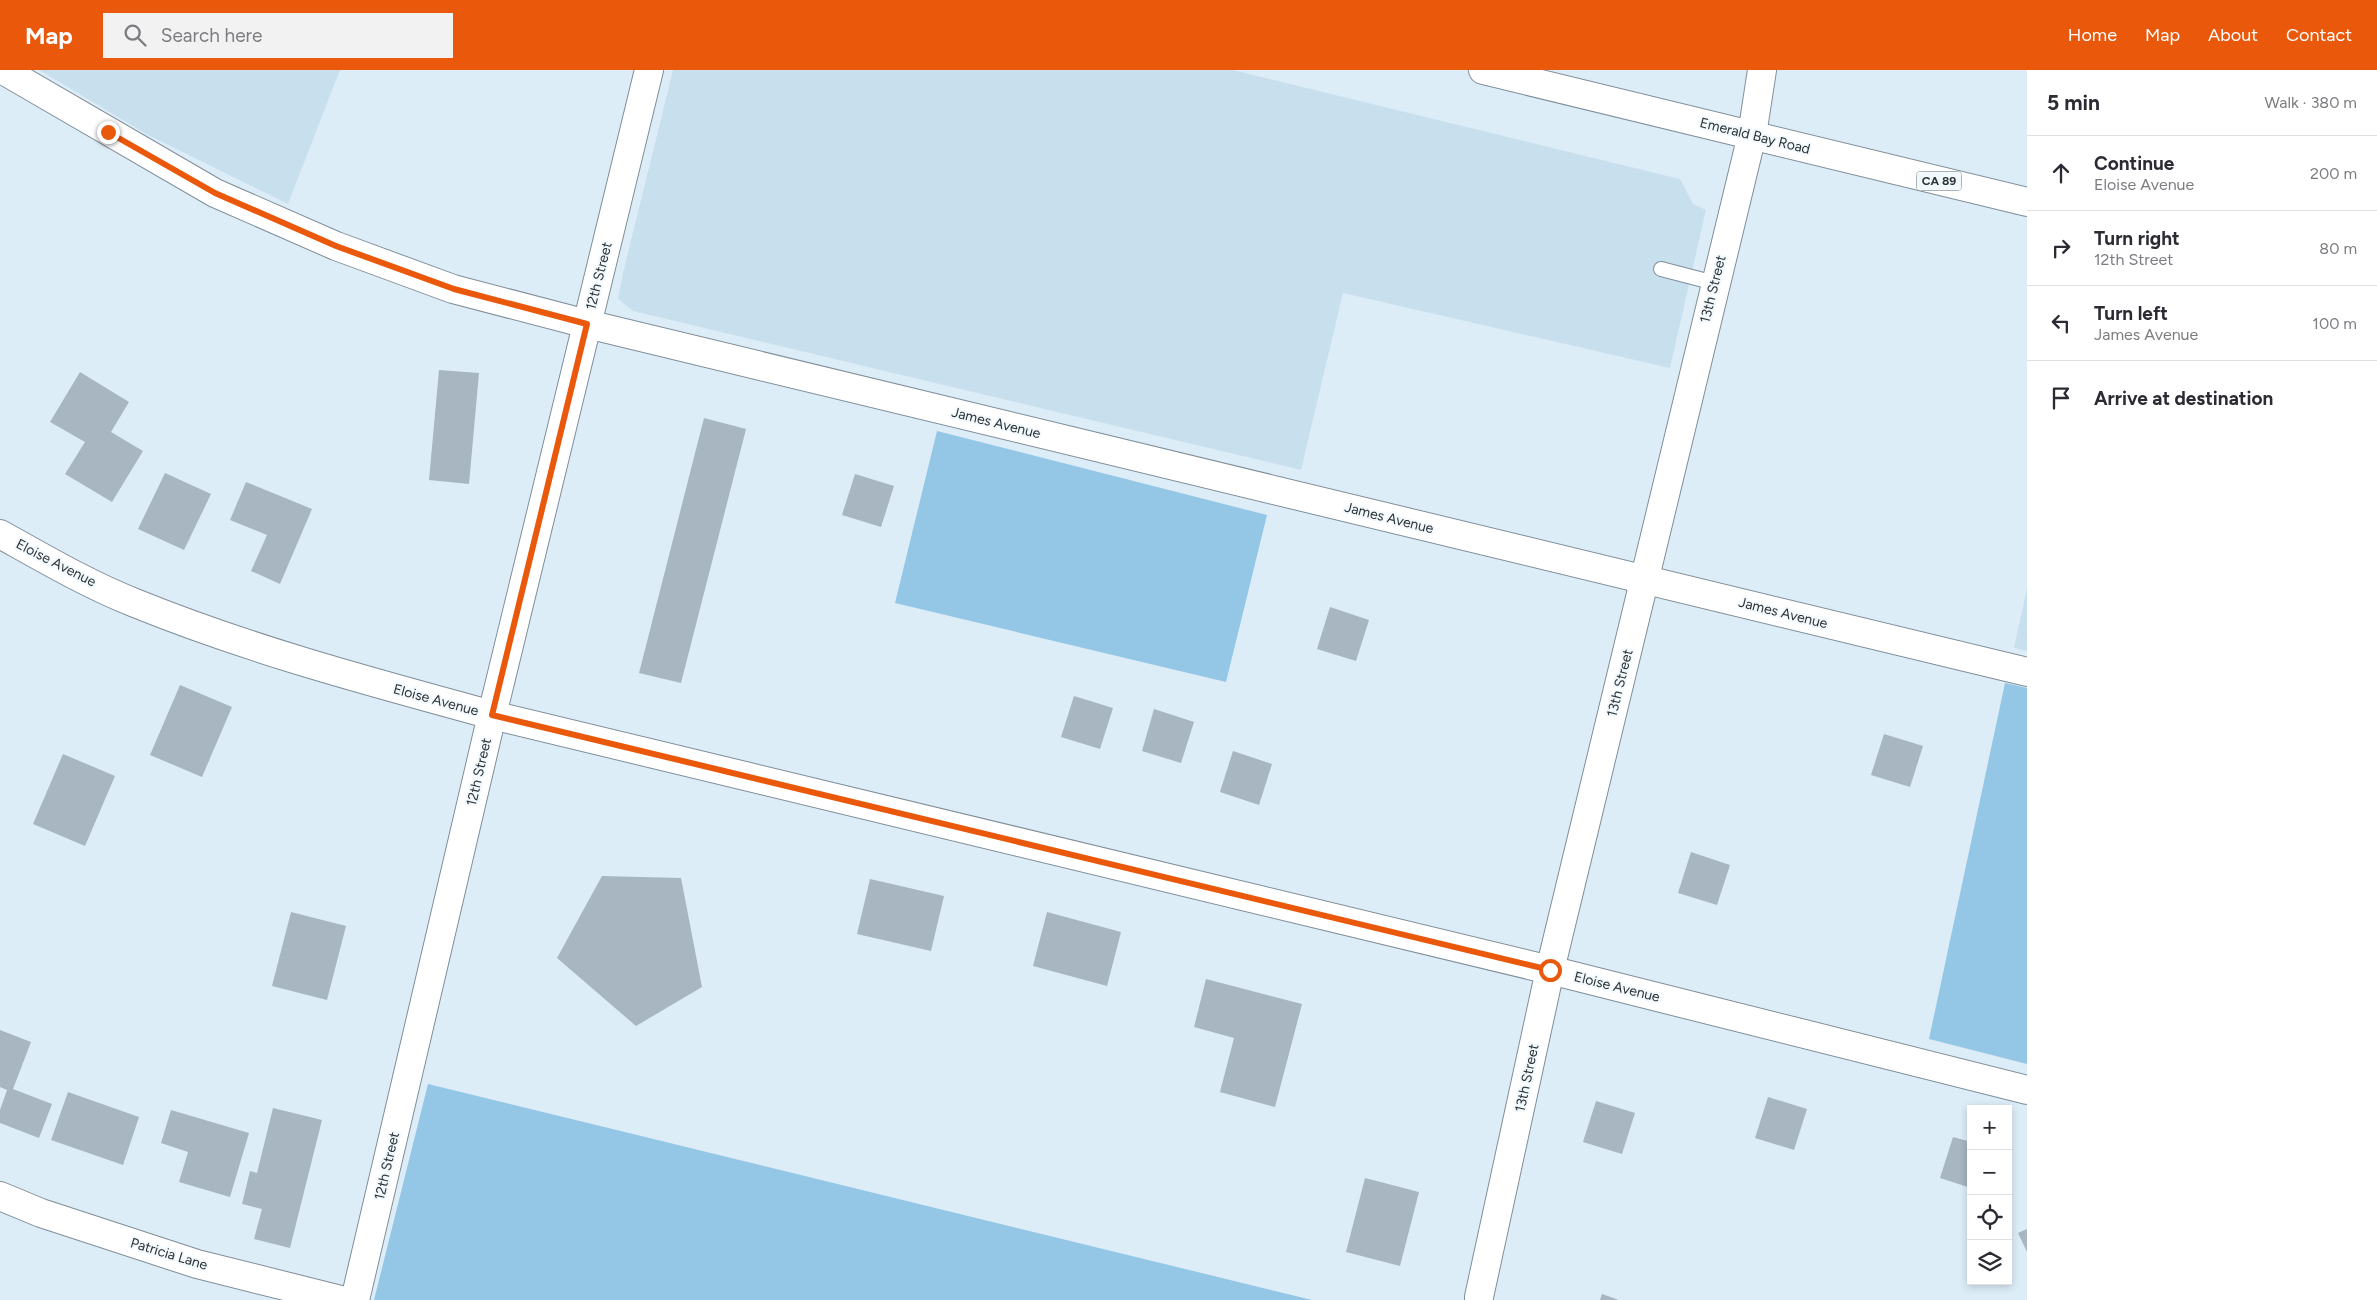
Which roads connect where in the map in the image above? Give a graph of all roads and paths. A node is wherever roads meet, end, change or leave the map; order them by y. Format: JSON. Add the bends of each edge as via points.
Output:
{"nodes":[{"id":1,"x":3,"y":70,"type":"edge"},
{"id":2,"x":649,"y":70,"type":"edge"},
{"id":3,"x":1483,"y":70,"type":"edge"},
{"id":4,"x":1762,"y":70,"type":"edge"},
{"id":5,"x":1752,"y":135,"type":"junction"},
{"id":6,"x":2027,"y":202,"type":"edge"},
{"id":7,"x":1661,"y":269,"type":"dead end"},
{"id":8,"x":1715,"y":283,"type":"junction"},
{"id":9,"x":587,"y":324,"type":"junction"},
{"id":10,"x":0,"y":534,"type":"edge"},
{"id":11,"x":1645,"y":579,"type":"junction"},
{"id":12,"x":2027,"y":672,"type":"edge"},
{"id":13,"x":492,"y":715,"type":"junction"},
{"id":14,"x":1550,"y":970,"type":"junction"},
{"id":15,"x":2027,"y":1090,"type":"edge"},
{"id":16,"x":0,"y":1196,"type":"edge"},
{"id":17,"x":1479,"y":1297,"type":"dead end"},
{"id":18,"x":341,"y":1300,"type":"edge"},
{"id":19,"x":355,"y":1300,"type":"edge"}],
"edges":[{"from":1,"to":9,"type":"street","name":"James Avenue","via":[[215,193],[336,246],[454,289]]},
{"from":2,"to":9,"type":"street","name":"12th Street"},
{"from":3,"to":5,"type":"street","name":"Emerald Bay Road","number":"CA 89"},
{"from":4,"to":5,"type":"street","name":"13th Street"},
{"from":5,"to":6,"type":"street","name":"Emerald Bay Road","number":"CA 89"},
{"from":5,"to":8,"type":"street","name":"13th Street"},
{"from":7,"to":8,"type":"lane"},
{"from":8,"to":11,"type":"street","name":"13th Street"},
{"from":9,"to":11,"type":"street","name":"James Avenue"},
{"from":9,"to":13,"type":"street","name":"12th Street"},
{"from":10,"to":13,"type":"street","name":"Eloise Avenue","via":[[133,602],[260,650]]},
{"from":11,"to":12,"type":"street","name":"James Avenue"},
{"from":11,"to":14,"type":"street","name":"13th Street"},
{"from":13,"to":14,"type":"street","name":"Eloise Avenue"},
{"from":13,"to":19,"type":"street","name":"12th Street"},
{"from":14,"to":15,"type":"street","name":"Eloise Avenue"},
{"from":14,"to":17,"type":"street","name":"13th Street"},
{"from":16,"to":18,"type":"street","name":"Patricia Lane","via":[[41,1213],[196,1264]]}]}
